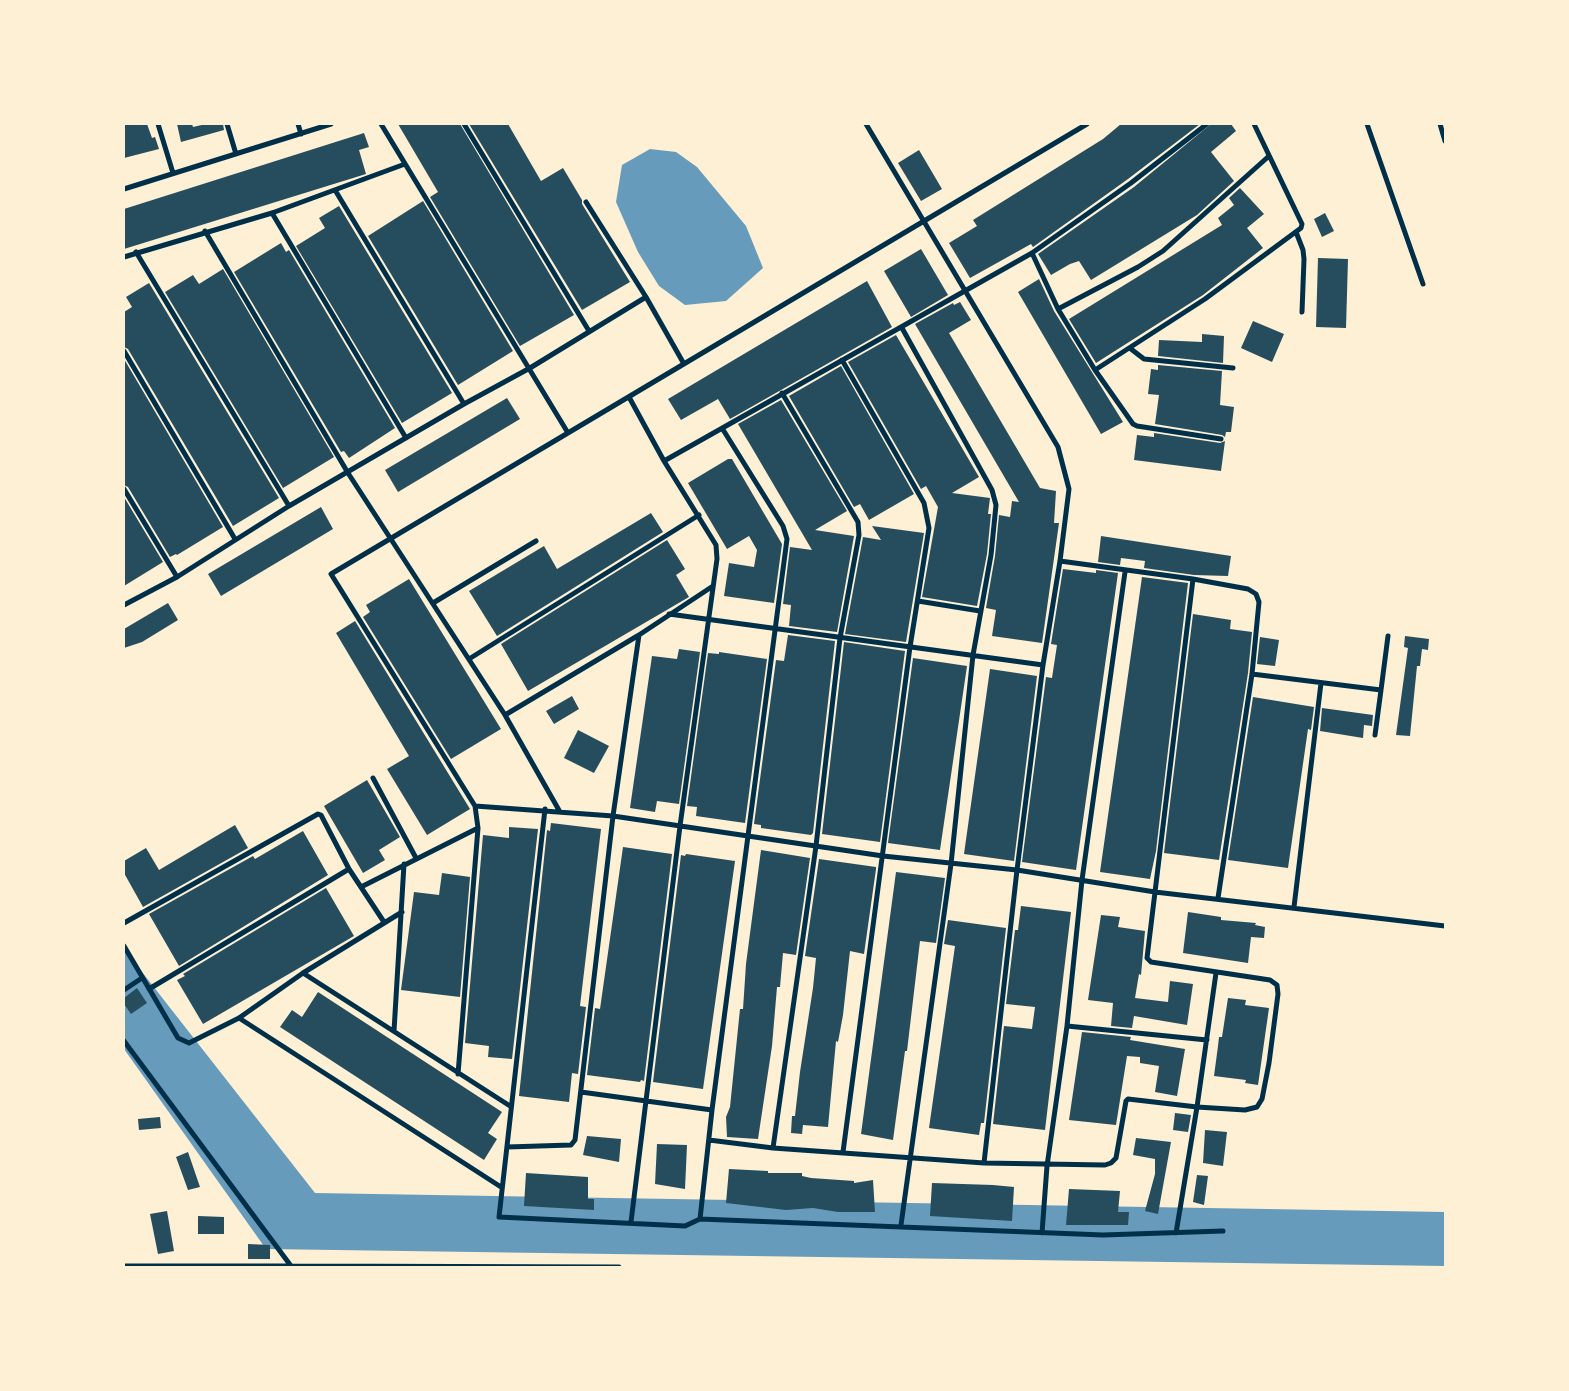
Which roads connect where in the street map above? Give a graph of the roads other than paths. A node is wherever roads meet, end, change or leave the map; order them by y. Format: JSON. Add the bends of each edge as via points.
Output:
{"nodes":[{"id":1,"x":158,"y":124,"type":"edge"},
{"id":2,"x":227,"y":124,"type":"edge"},
{"id":3,"x":298,"y":124,"type":"edge"},
{"id":4,"x":331,"y":124,"type":"edge"},
{"id":5,"x":381,"y":124,"type":"edge"},
{"id":6,"x":464,"y":124,"type":"edge"},
{"id":7,"x":866,"y":124,"type":"edge"},
{"id":8,"x":1087,"y":124,"type":"edge"},
{"id":9,"x":1207,"y":124,"type":"edge"},
{"id":10,"x":1254,"y":124,"type":"edge"},
{"id":11,"x":1367,"y":124,"type":"edge"},
{"id":12,"x":1440,"y":124,"type":"edge"},
{"id":13,"x":301,"y":134,"type":"junction"},
{"id":14,"x":1445,"y":141,"type":"edge"},
{"id":15,"x":236,"y":154,"type":"junction"},
{"id":16,"x":1270,"y":156,"type":"junction"},
{"id":17,"x":405,"y":164,"type":"junction"},
{"id":18,"x":173,"y":173,"type":"junction"},
{"id":19,"x":124,"y":189,"type":"edge"},
{"id":20,"x":335,"y":190,"type":"junction"},
{"id":21,"x":586,"y":202,"type":"dead end"},
{"id":22,"x":272,"y":213,"type":"junction"},
{"id":23,"x":924,"y":222,"type":"junction"},
{"id":24,"x":206,"y":231,"type":"junction"},
{"id":25,"x":1296,"y":232,"type":"junction"},
{"id":26,"x":136,"y":252,"type":"junction"},
{"id":27,"x":1032,"y":253,"type":"junction"},
{"id":28,"x":124,"y":257,"type":"edge"},
{"id":29,"x":1423,"y":284,"type":"dead end"},
{"id":30,"x":964,"y":291,"type":"junction"},
{"id":31,"x":646,"y":297,"type":"junction"},
{"id":32,"x":1058,"y":309,"type":"junction"},
{"id":33,"x":1302,"y":312,"type":"dead end"},
{"id":34,"x":902,"y":328,"type":"junction"},
{"id":35,"x":589,"y":331,"type":"junction"},
{"id":36,"x":1131,"y":349,"type":"junction"},
{"id":37,"x":124,"y":351,"type":"edge"},
{"id":38,"x":842,"y":360,"type":"junction"},
{"id":39,"x":684,"y":364,"type":"junction"},
{"id":40,"x":530,"y":368,"type":"junction"},
{"id":41,"x":1233,"y":368,"type":"dead end"},
{"id":42,"x":1095,"y":370,"type":"junction"},
{"id":43,"x":782,"y":394,"type":"junction"},
{"id":44,"x":629,"y":397,"type":"junction"},
{"id":45,"x":464,"y":404,"type":"junction"},
{"id":46,"x":722,"y":428,"type":"junction"},
{"id":47,"x":568,"y":433,"type":"junction"},
{"id":48,"x":406,"y":438,"type":"junction"},
{"id":49,"x":1221,"y":439,"type":"dead end"},
{"id":50,"x":664,"y":461,"type":"junction"},
{"id":51,"x":348,"y":473,"type":"junction"},
{"id":52,"x":124,"y":489,"type":"edge"},
{"id":53,"x":289,"y":506,"type":"junction"},
{"id":54,"x":699,"y":515,"type":"junction"},
{"id":55,"x":391,"y":538,"type":"junction"},
{"id":56,"x":235,"y":539,"type":"junction"},
{"id":57,"x":536,"y":541,"type":"dead end"},
{"id":58,"x":1060,"y":561,"type":"junction"},
{"id":59,"x":1125,"y":572,"type":"junction"},
{"id":60,"x":177,"y":578,"type":"junction"},
{"id":61,"x":1193,"y":579,"type":"junction"},
{"id":62,"x":713,"y":586,"type":"junction"},
{"id":63,"x":918,"y":601,"type":"junction"},
{"id":64,"x":433,"y":603,"type":"junction"},
{"id":65,"x":124,"y":605,"type":"edge"},
{"id":66,"x":980,"y":611,"type":"junction"},
{"id":67,"x":669,"y":614,"type":"junction"},
{"id":68,"x":708,"y":618,"type":"junction"},
{"id":69,"x":774,"y":628,"type":"junction"},
{"id":70,"x":639,"y":635,"type":"junction"},
{"id":71,"x":1388,"y":636,"type":"dead end"},
{"id":72,"x":840,"y":638,"type":"junction"},
{"id":73,"x":910,"y":647,"type":"junction"},
{"id":74,"x":973,"y":655,"type":"junction"},
{"id":75,"x":469,"y":659,"type":"junction"},
{"id":76,"x":1042,"y":665,"type":"junction"},
{"id":77,"x":1252,"y":674,"type":"junction"},
{"id":78,"x":1321,"y":683,"type":"junction"},
{"id":79,"x":1381,"y":690,"type":"junction"},
{"id":80,"x":505,"y":716,"type":"junction"},
{"id":81,"x":1375,"y":735,"type":"dead end"},
{"id":82,"x":373,"y":778,"type":"dead end"},
{"id":83,"x":474,"y":806,"type":"junction"},
{"id":84,"x":545,"y":810,"type":"junction"},
{"id":85,"x":560,"y":812,"type":"junction"},
{"id":86,"x":613,"y":816,"type":"junction"},
{"id":87,"x":680,"y":826,"type":"junction"},
{"id":88,"x":478,"y":828,"type":"junction"},
{"id":89,"x":748,"y":837,"type":"junction"},
{"id":90,"x":816,"y":846,"type":"junction"},
{"id":91,"x":883,"y":856,"type":"junction"},
{"id":92,"x":416,"y":858,"type":"junction"},
{"id":93,"x":404,"y":864,"type":"junction"},
{"id":94,"x":951,"y":864,"type":"junction"},
{"id":95,"x":349,"y":869,"type":"junction"},
{"id":96,"x":1017,"y":870,"type":"junction"},
{"id":97,"x":1082,"y":880,"type":"junction"},
{"id":98,"x":361,"y":887,"type":"junction"},
{"id":99,"x":1155,"y":892,"type":"junction"},
{"id":100,"x":1218,"y":898,"type":"junction"},
{"id":101,"x":1294,"y":907,"type":"junction"},
{"id":102,"x":402,"y":912,"type":"junction"},
{"id":103,"x":384,"y":922,"type":"junction"},
{"id":104,"x":124,"y":923,"type":"edge"},
{"id":105,"x":1445,"y":926,"type":"edge"},
{"id":106,"x":124,"y":946,"type":"edge"},
{"id":107,"x":303,"y":973,"type":"junction"},
{"id":108,"x":1216,"y":973,"type":"junction"},
{"id":109,"x":142,"y":978,"type":"junction"},
{"id":110,"x":126,"y":988,"type":"edge"},
{"id":111,"x":150,"y":989,"type":"junction"},
{"id":112,"x":239,"y":1018,"type":"junction"},
{"id":113,"x":1067,"y":1026,"type":"junction"},
{"id":114,"x":394,"y":1031,"type":"junction"},
{"id":115,"x":1207,"y":1040,"type":"junction"},
{"id":116,"x":124,"y":1041,"type":"edge"},
{"id":117,"x":458,"y":1074,"type":"junction"},
{"id":118,"x":581,"y":1092,"type":"junction"},
{"id":119,"x":645,"y":1102,"type":"junction"},
{"id":120,"x":510,"y":1106,"type":"junction"},
{"id":121,"x":1198,"y":1107,"type":"junction"},
{"id":122,"x":712,"y":1110,"type":"junction"},
{"id":123,"x":709,"y":1140,"type":"junction"},
{"id":124,"x":507,"y":1147,"type":"junction"},
{"id":125,"x":773,"y":1148,"type":"junction"},
{"id":126,"x":843,"y":1152,"type":"junction"},
{"id":127,"x":910,"y":1157,"type":"junction"},
{"id":128,"x":984,"y":1163,"type":"junction"},
{"id":129,"x":1047,"y":1166,"type":"junction"},
{"id":130,"x":501,"y":1187,"type":"junction"},
{"id":131,"x":700,"y":1219,"type":"junction"},
{"id":132,"x":631,"y":1222,"type":"junction"},
{"id":133,"x":901,"y":1225,"type":"junction"},
{"id":134,"x":1223,"y":1232,"type":"dead end"},
{"id":135,"x":1042,"y":1233,"type":"junction"},
{"id":136,"x":1176,"y":1233,"type":"junction"},
{"id":137,"x":291,"y":1266,"type":"edge"},
{"id":138,"x":126,"y":1267,"type":"edge"},
{"id":139,"x":190,"y":1267,"type":"edge"},
{"id":140,"x":619,"y":1267,"type":"edge"}],
"edges":[{"from":1,"to":18,"type":"street"},
{"from":2,"to":15,"type":"street"},
{"from":3,"to":13,"type":"street"},
{"from":4,"to":13,"type":"street"},
{"from":5,"to":17,"type":"street"},
{"from":6,"to":35,"type":"street"},
{"from":7,"to":23,"type":"street"},
{"from":8,"to":23,"type":"street"},
{"from":9,"to":27,"type":"street","via":[[1131,184]]},
{"from":10,"to":16,"type":"street"},
{"from":11,"to":29,"type":"street"},
{"from":12,"to":14,"type":"street"},
{"from":13,"to":15,"type":"street"},
{"from":15,"to":18,"type":"street"},
{"from":16,"to":25,"type":"street","via":[[1302,224]]},
{"from":16,"to":32,"type":"street","via":[[1163,251]]},
{"from":17,"to":20,"type":"street"},
{"from":17,"to":40,"type":"street"},
{"from":18,"to":19,"type":"street"},
{"from":20,"to":22,"type":"street"},
{"from":20,"to":45,"type":"street"},
{"from":21,"to":31,"type":"street"},
{"from":22,"to":24,"type":"street"},
{"from":22,"to":48,"type":"street"},
{"from":23,"to":30,"type":"street"},
{"from":23,"to":39,"type":"street"},
{"from":24,"to":26,"type":"street"},
{"from":24,"to":51,"type":"street"},
{"from":25,"to":33,"type":"street","via":[[1304,250]]},
{"from":25,"to":36,"type":"street"},
{"from":26,"to":28,"type":"street"},
{"from":26,"to":53,"type":"street"},
{"from":27,"to":30,"type":"street"},
{"from":27,"to":32,"type":"street"},
{"from":30,"to":34,"type":"street"},
{"from":30,"to":58,"type":"street","via":[[1058,447],[1069,489]]},
{"from":31,"to":35,"type":"street"},
{"from":31,"to":39,"type":"street"},
{"from":32,"to":42,"type":"street"},
{"from":34,"to":38,"type":"street"},
{"from":34,"to":66,"type":"street","via":[[995,497],[990,555]]},
{"from":35,"to":40,"type":"street"},
{"from":36,"to":41,"type":"street","via":[[1144,359]]},
{"from":36,"to":42,"type":"street"},
{"from":37,"to":56,"type":"street"},
{"from":38,"to":43,"type":"street"},
{"from":38,"to":63,"type":"street","via":[[928,514],[929,528]]},
{"from":39,"to":44,"type":"street"},
{"from":40,"to":45,"type":"street"},
{"from":40,"to":47,"type":"street"},
{"from":42,"to":49,"type":"street","via":[[1129,420],[1137,426]]},
{"from":43,"to":46,"type":"street"},
{"from":43,"to":72,"type":"street","via":[[858,522],[859,535]]},
{"from":44,"to":47,"type":"street"},
{"from":44,"to":50,"type":"street"},
{"from":45,"to":48,"type":"street"},
{"from":46,"to":50,"type":"street"},
{"from":46,"to":69,"type":"street","via":[[784,526],[786,550]]},
{"from":47,"to":55,"type":"street"},
{"from":48,"to":51,"type":"street"},
{"from":50,"to":54,"type":"street"},
{"from":51,"to":53,"type":"street"},
{"from":51,"to":55,"type":"street"},
{"from":52,"to":60,"type":"street"},
{"from":53,"to":56,"type":"street"},
{"from":54,"to":62,"type":"street","via":[[716,545]]},
{"from":54,"to":75,"type":"street"},
{"from":55,"to":64,"type":"street"},
{"from":55,"to":83,"type":"street","via":[[331,574]]},
{"from":56,"to":60,"type":"street"},
{"from":57,"to":64,"type":"street"},
{"from":58,"to":59,"type":"street"},
{"from":58,"to":76,"type":"street"},
{"from":59,"to":61,"type":"street"},
{"from":59,"to":97,"type":"street"},
{"from":60,"to":65,"type":"street"},
{"from":61,"to":77,"type":"street","via":[[1248,589],[1256,594],[1259,602]]},
{"from":61,"to":99,"type":"street"},
{"from":62,"to":67,"type":"street"},
{"from":62,"to":68,"type":"street"},
{"from":63,"to":66,"type":"street"},
{"from":63,"to":73,"type":"street"},
{"from":64,"to":75,"type":"street"},
{"from":66,"to":74,"type":"street"},
{"from":67,"to":68,"type":"street"},
{"from":67,"to":70,"type":"street"},
{"from":68,"to":69,"type":"street"},
{"from":68,"to":87,"type":"street"},
{"from":69,"to":72,"type":"street"},
{"from":69,"to":89,"type":"street"},
{"from":70,"to":80,"type":"street"},
{"from":70,"to":86,"type":"street"},
{"from":71,"to":79,"type":"street"},
{"from":72,"to":73,"type":"street"},
{"from":72,"to":90,"type":"street"},
{"from":73,"to":74,"type":"street"},
{"from":73,"to":91,"type":"street"},
{"from":74,"to":76,"type":"street"},
{"from":74,"to":94,"type":"street"},
{"from":75,"to":80,"type":"street"},
{"from":76,"to":96,"type":"street"},
{"from":77,"to":78,"type":"street"},
{"from":77,"to":100,"type":"street"},
{"from":78,"to":79,"type":"street"},
{"from":78,"to":101,"type":"street"},
{"from":79,"to":81,"type":"street"},
{"from":80,"to":85,"type":"street"},
{"from":82,"to":92,"type":"street"},
{"from":83,"to":84,"type":"street"},
{"from":83,"to":88,"type":"street"},
{"from":84,"to":85,"type":"street"},
{"from":84,"to":120,"type":"street"},
{"from":85,"to":86,"type":"street"},
{"from":86,"to":87,"type":"street"},
{"from":86,"to":118,"type":"street"},
{"from":87,"to":89,"type":"street"},
{"from":87,"to":119,"type":"street"},
{"from":88,"to":92,"type":"street"},
{"from":88,"to":117,"type":"street"},
{"from":89,"to":90,"type":"street"},
{"from":89,"to":122,"type":"street"},
{"from":90,"to":91,"type":"street"},
{"from":90,"to":125,"type":"street"},
{"from":91,"to":94,"type":"street"},
{"from":91,"to":126,"type":"street"},
{"from":92,"to":93,"type":"street"},
{"from":93,"to":98,"type":"street"},
{"from":93,"to":102,"type":"street"},
{"from":94,"to":96,"type":"street"},
{"from":94,"to":127,"type":"street"},
{"from":95,"to":98,"type":"street"},
{"from":95,"to":104,"type":"street","via":[[321,815],[314,814]]},
{"from":95,"to":111,"type":"street"},
{"from":96,"to":97,"type":"street"},
{"from":96,"to":128,"type":"street"},
{"from":97,"to":99,"type":"street"},
{"from":97,"to":113,"type":"street"},
{"from":98,"to":103,"type":"street"},
{"from":99,"to":100,"type":"street"},
{"from":99,"to":108,"type":"street","via":[[1147,958],[1151,962]]},
{"from":100,"to":101,"type":"street"},
{"from":101,"to":105,"type":"street"},
{"from":102,"to":103,"type":"street"},
{"from":102,"to":114,"type":"street"},
{"from":103,"to":107,"type":"street"},
{"from":106,"to":109,"type":"street"},
{"from":107,"to":112,"type":"street"},
{"from":107,"to":114,"type":"street"},
{"from":108,"to":115,"type":"street"},
{"from":108,"to":121,"type":"street","via":[[1270,980],[1277,985],[1269,1063],[1262,1099],[1257,1107],[1245,1110]]},
{"from":109,"to":110,"type":"street"},
{"from":109,"to":111,"type":"street"},
{"from":111,"to":112,"type":"street","via":[[178,1038],[190,1043]]},
{"from":112,"to":130,"type":"street"},
{"from":113,"to":115,"type":"street"},
{"from":113,"to":129,"type":"street"},
{"from":114,"to":117,"type":"street"},
{"from":115,"to":121,"type":"street"},
{"from":116,"to":137,"type":"street"},
{"from":117,"to":120,"type":"street"},
{"from":118,"to":119,"type":"street"},
{"from":118,"to":124,"type":"street","via":[[574,1144]]},
{"from":119,"to":122,"type":"street"},
{"from":119,"to":132,"type":"street"},
{"from":120,"to":124,"type":"street"},
{"from":121,"to":129,"type":"street","via":[[1128,1098],[1116,1158],[1111,1163]]},
{"from":121,"to":136,"type":"street"},
{"from":122,"to":123,"type":"street"},
{"from":123,"to":125,"type":"street"},
{"from":123,"to":131,"type":"street"},
{"from":124,"to":130,"type":"street"},
{"from":125,"to":126,"type":"street"},
{"from":126,"to":127,"type":"street"},
{"from":127,"to":128,"type":"street"},
{"from":127,"to":133,"type":"street"},
{"from":128,"to":129,"type":"street"},
{"from":129,"to":135,"type":"street"},
{"from":130,"to":132,"type":"street","via":[[499,1217]]},
{"from":131,"to":132,"type":"street","via":[[685,1226]]},
{"from":131,"to":133,"type":"street"},
{"from":133,"to":135,"type":"street"},
{"from":134,"to":136,"type":"street"},
{"from":135,"to":136,"type":"street"},
{"from":137,"to":139,"type":"street"},
{"from":137,"to":140,"type":"street"},
{"from":138,"to":139,"type":"street"}]}
